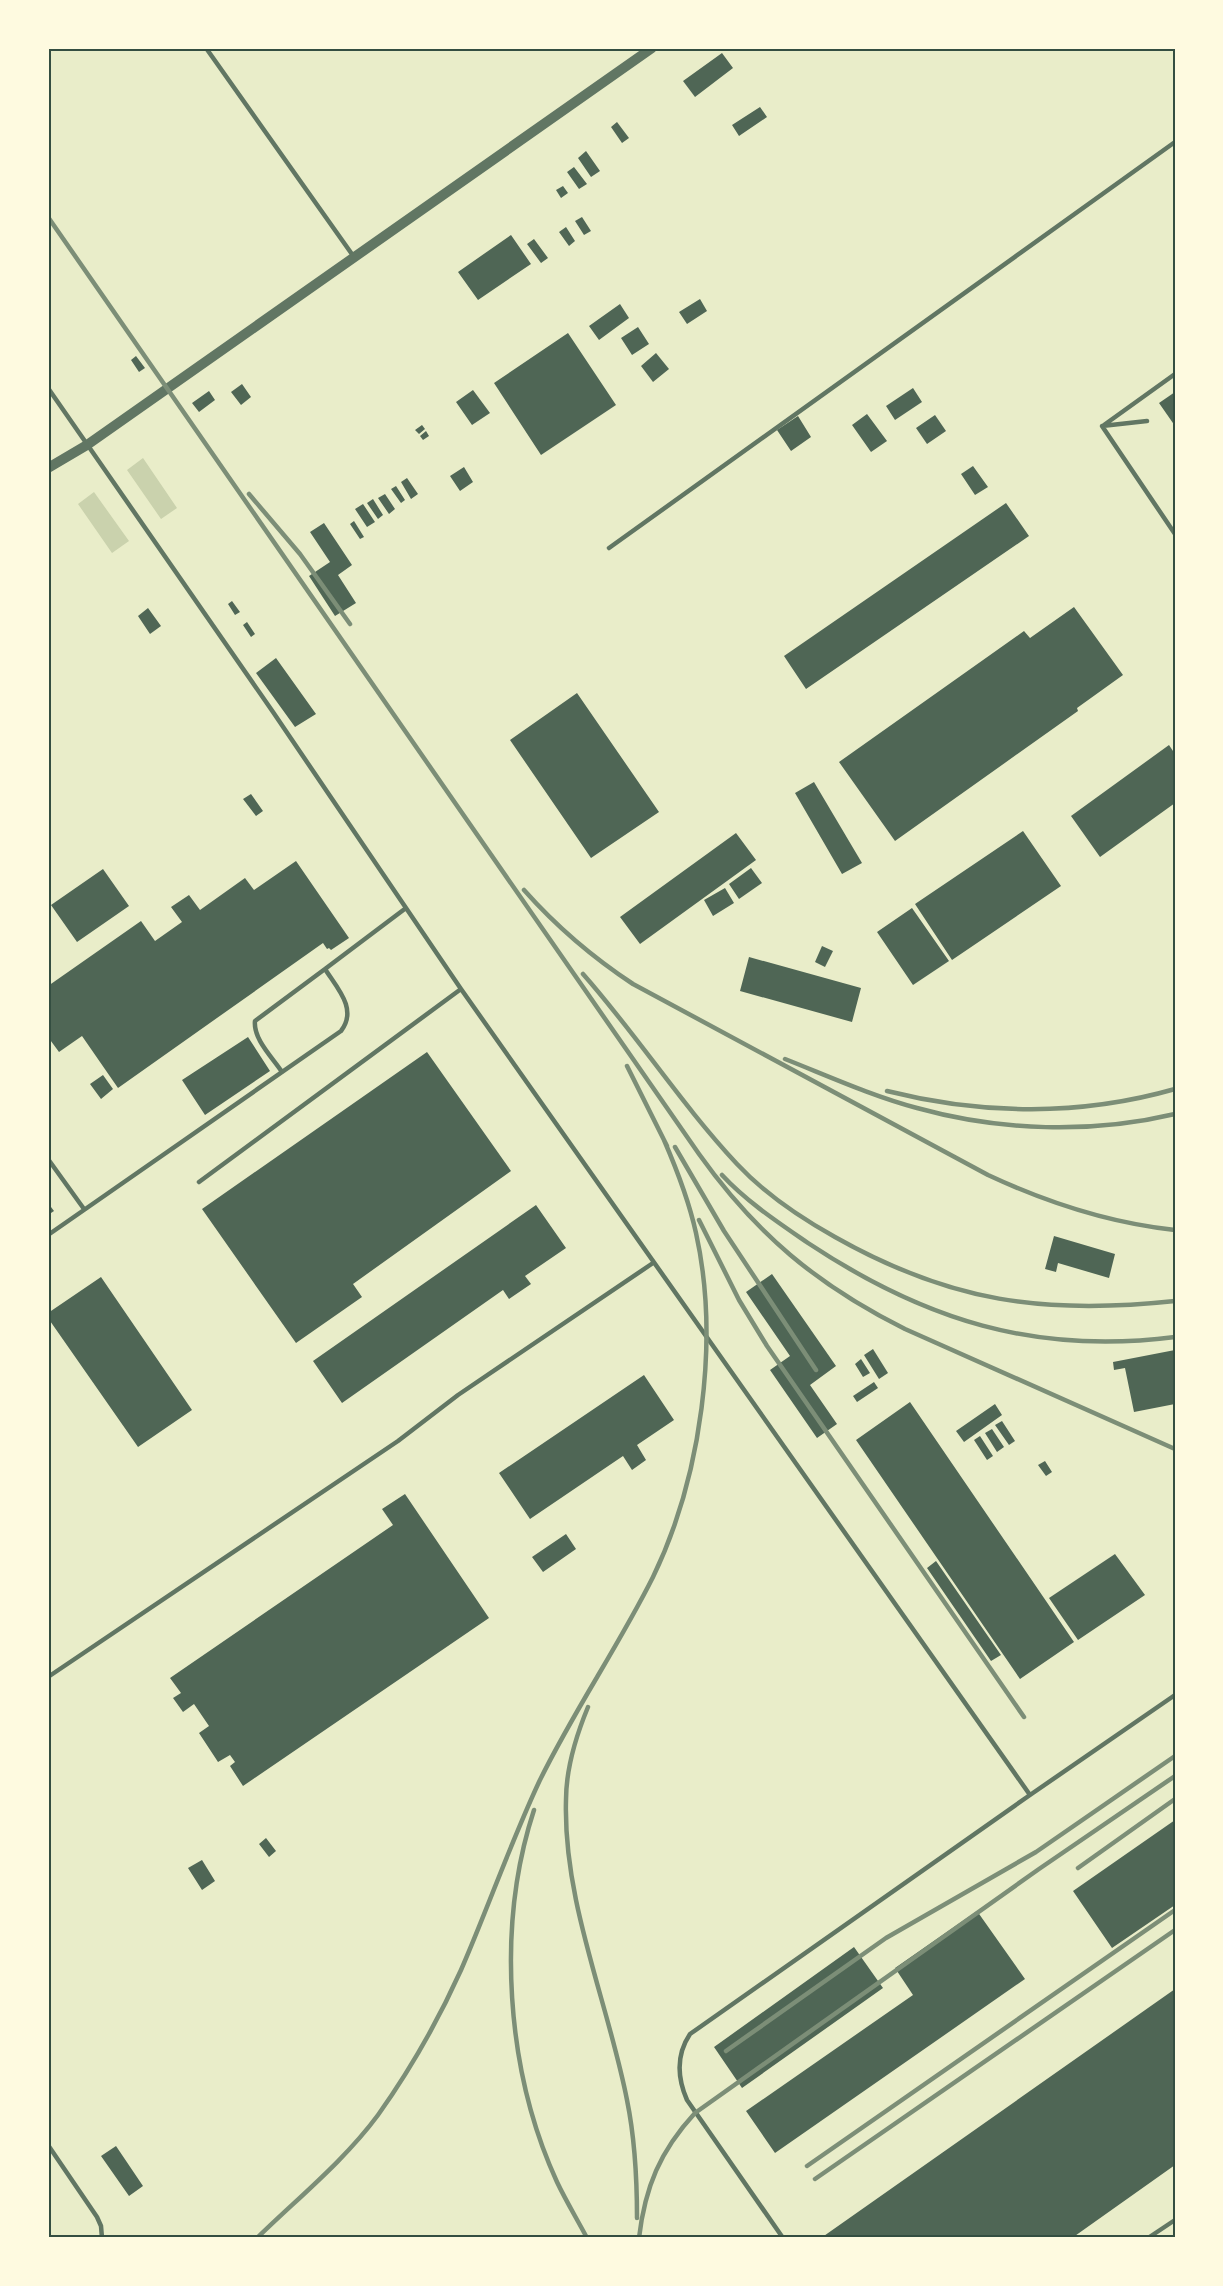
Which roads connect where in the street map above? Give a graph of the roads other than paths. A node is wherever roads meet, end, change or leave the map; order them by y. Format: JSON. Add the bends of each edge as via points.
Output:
{"nodes":[{"id":1,"x":206,"y":48,"type":"edge"},
{"id":2,"x":652,"y":48,"type":"edge"},
{"id":3,"x":1175,"y":142,"type":"edge"},
{"id":4,"x":354,"y":257,"type":"junction"},
{"id":5,"x":1175,"y":374,"type":"edge"},
{"id":6,"x":48,"y":388,"type":"edge"},
{"id":7,"x":1148,"y":422,"type":"dead end"},
{"id":8,"x":1102,"y":426,"type":"junction"},
{"id":9,"x":87,"y":445,"type":"junction"},
{"id":10,"x":48,"y":468,"type":"edge"},
{"id":11,"x":1175,"y":534,"type":"edge"},
{"id":12,"x":609,"y":548,"type":"dead end"},
{"id":13,"x":406,"y":908,"type":"junction"},
{"id":14,"x":325,"y":969,"type":"junction"},
{"id":15,"x":461,"y":989,"type":"junction"},
{"id":16,"x":282,"y":1072,"type":"junction"},
{"id":17,"x":48,"y":1159,"type":"edge"},
{"id":18,"x":199,"y":1182,"type":"dead end"},
{"id":19,"x":84,"y":1209,"type":"junction"},
{"id":20,"x":48,"y":1235,"type":"edge"},
{"id":21,"x":653,"y":1263,"type":"junction"},
{"id":22,"x":48,"y":1677,"type":"edge"},
{"id":23,"x":1175,"y":1695,"type":"edge"},
{"id":24,"x":1030,"y":1795,"type":"junction"},
{"id":25,"x":48,"y":2145,"type":"edge"},
{"id":26,"x":1175,"y":2220,"type":"edge"},
{"id":27,"x":1156,"y":2236,"type":"edge"},
{"id":28,"x":102,"y":2238,"type":"edge"},
{"id":29,"x":783,"y":2238,"type":"edge"},
{"id":30,"x":1149,"y":2238,"type":"edge"}],
"edges":[{"from":1,"to":4,"type":"lane"},
{"from":2,"to":4,"type":"street"},
{"from":3,"to":12,"type":"lane"},
{"from":4,"to":9,"type":"street"},
{"from":5,"to":8,"type":"lane"},
{"from":6,"to":9,"type":"lane"},
{"from":7,"to":8,"type":"lane"},
{"from":8,"to":11,"type":"lane"},
{"from":9,"to":10,"type":"street"},
{"from":9,"to":13,"type":"lane"},
{"from":13,"to":14,"type":"lane"},
{"from":13,"to":15,"type":"lane"},
{"from":14,"to":16,"type":"lane","via":[[346,1002],[347,1020],[341,1030]]},
{"from":14,"to":16,"type":"lane","via":[[255,1021],[259,1038]]},
{"from":15,"to":18,"type":"lane"},
{"from":15,"to":21,"type":"lane"},
{"from":16,"to":19,"type":"lane"},
{"from":17,"to":19,"type":"lane"},
{"from":19,"to":20,"type":"lane"},
{"from":21,"to":22,"type":"lane"},
{"from":21,"to":24,"type":"lane"},
{"from":23,"to":24,"type":"lane"},
{"from":24,"to":29,"type":"lane","via":[[696,2028],[685,2042],[679,2078],[687,2100]]},
{"from":25,"to":28,"type":"lane","via":[[97,2217]]},
{"from":26,"to":27,"type":"lane"},
{"from":27,"to":30,"type":"lane"}]}
